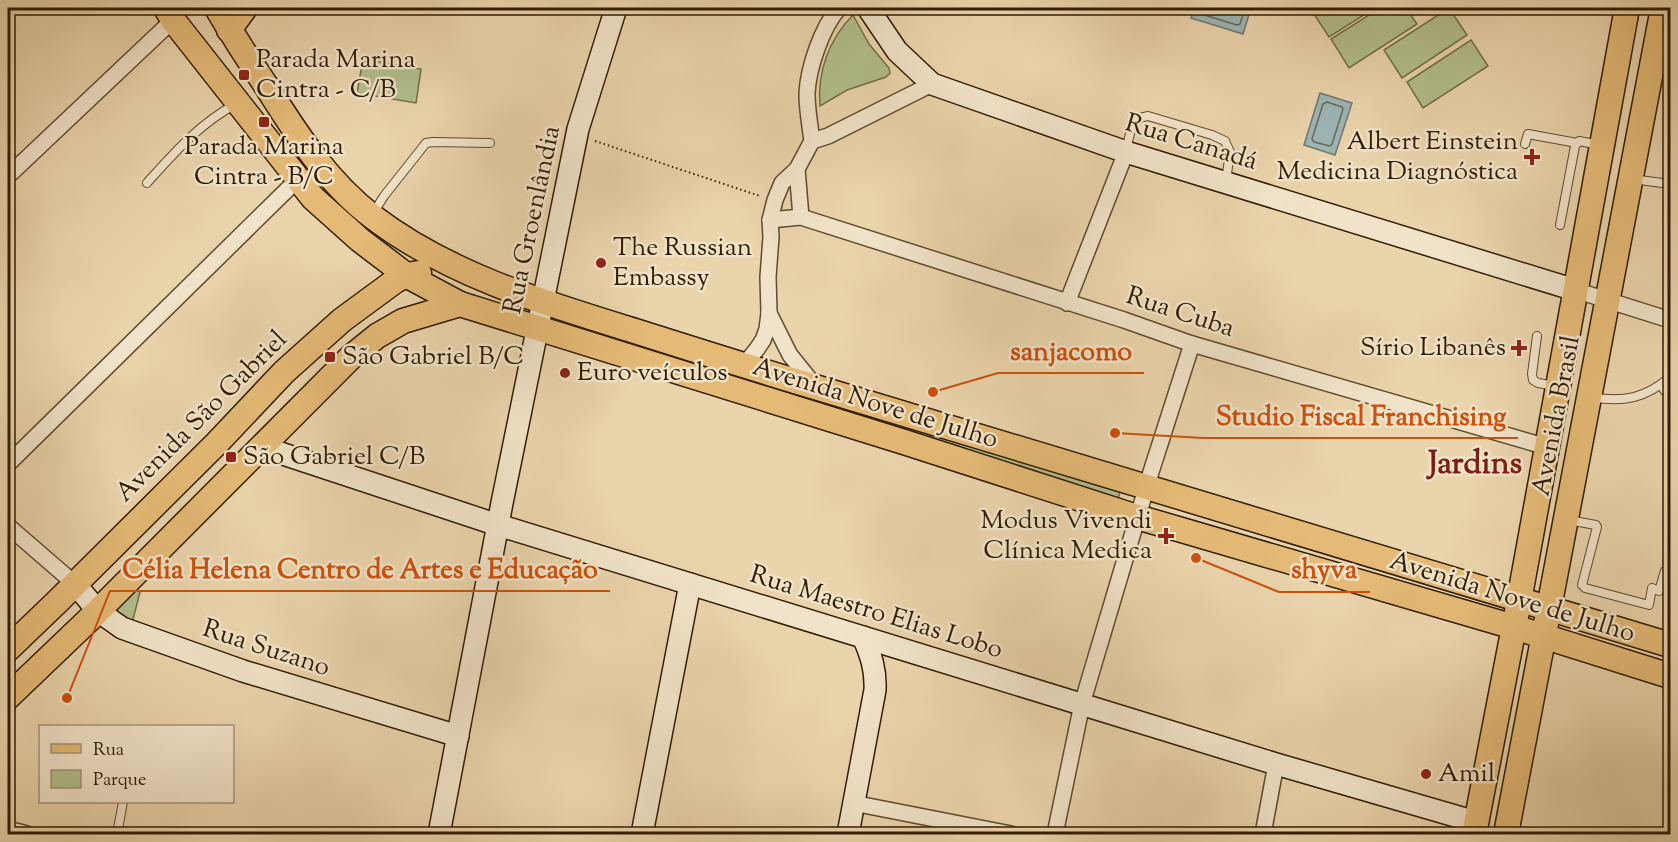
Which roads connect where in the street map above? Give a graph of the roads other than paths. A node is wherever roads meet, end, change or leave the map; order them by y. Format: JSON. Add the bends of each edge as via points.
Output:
{"nodes":[{"id":1,"x":217,"y":8,"type":"edge"},
{"id":2,"x":245,"y":8,"type":"edge"},
{"id":3,"x":839,"y":8,"type":"edge"},
{"id":4,"x":868,"y":8,"type":"edge"},
{"id":5,"x":1627,"y":8,"type":"edge"},
{"id":6,"x":1663,"y":8,"type":"edge"},
{"id":7,"x":612,"y":11,"type":"edge"},
{"id":8,"x":166,"y":13,"type":"edge"},
{"id":9,"x":229,"y":30,"type":"junction"},
{"id":10,"x":932,"y":84,"type":"junction"},
{"id":11,"x":238,"y":104,"type":"junction"},
{"id":12,"x":812,"y":141,"type":"junction"},
{"id":13,"x":490,"y":142,"type":"dead end"},
{"id":14,"x":1577,"y":142,"type":"junction"},
{"id":15,"x":1525,"y":144,"type":"dead end"},
{"id":16,"x":1601,"y":145,"type":"junction"},
{"id":17,"x":1126,"y":152,"type":"junction"},
{"id":18,"x":798,"y":169,"type":"junction"},
{"id":19,"x":8,"y":176,"type":"edge"},
{"id":20,"x":1631,"y":178,"type":"junction"},
{"id":21,"x":297,"y":180,"type":"junction"},
{"id":22,"x":147,"y":183,"type":"dead end"},
{"id":23,"x":1226,"y":183,"type":"junction"},
{"id":24,"x":1671,"y":184,"type":"edge"},
{"id":25,"x":372,"y":216,"type":"junction"},
{"id":26,"x":801,"y":216,"type":"junction"},
{"id":27,"x":770,"y":220,"type":"junction"},
{"id":28,"x":1560,"y":225,"type":"dead end"},
{"id":29,"x":360,"y":240,"type":"junction"},
{"id":30,"x":460,"y":270,"type":"junction"},
{"id":31,"x":406,"y":275,"type":"junction"},
{"id":32,"x":1575,"y":290,"type":"junction"},
{"id":33,"x":374,"y":297,"type":"junction"},
{"id":34,"x":543,"y":301,"type":"junction"},
{"id":35,"x":1608,"y":302,"type":"junction"},
{"id":36,"x":1067,"y":303,"type":"junction"},
{"id":37,"x":460,"y":304,"type":"junction"},
{"id":38,"x":769,"y":313,"type":"junction"},
{"id":39,"x":1671,"y":320,"type":"edge"},
{"id":40,"x":537,"y":329,"type":"junction"},
{"id":41,"x":1537,"y":336,"type":"dead end"},
{"id":42,"x":1192,"y":344,"type":"junction"},
{"id":43,"x":743,"y":366,"type":"junction"},
{"id":44,"x":1671,"y":376,"type":"edge"},
{"id":45,"x":1662,"y":384,"type":"junction"},
{"id":46,"x":1557,"y":386,"type":"junction"},
{"id":47,"x":817,"y":388,"type":"junction"},
{"id":48,"x":1590,"y":396,"type":"junction"},
{"id":49,"x":1671,"y":397,"type":"edge"},
{"id":50,"x":262,"y":447,"type":"junction"},
{"id":51,"x":1546,"y":447,"type":"junction"},
{"id":52,"x":8,"y":464,"type":"edge"},
{"id":53,"x":1146,"y":488,"type":"junction"},
{"id":54,"x":1137,"y":517,"type":"junction"},
{"id":55,"x":1566,"y":520,"type":"junction"},
{"id":56,"x":498,"y":525,"type":"junction"},
{"id":57,"x":8,"y":526,"type":"edge"},
{"id":58,"x":1665,"y":571,"type":"dead end"},
{"id":59,"x":75,"y":584,"type":"junction"},
{"id":60,"x":690,"y":584,"type":"junction"},
{"id":61,"x":1519,"y":601,"type":"junction"},
{"id":62,"x":1548,"y":609,"type":"junction"},
{"id":63,"x":98,"y":611,"type":"junction"},
{"id":64,"x":1514,"y":627,"type":"junction"},
{"id":65,"x":1544,"y":636,"type":"junction"},
{"id":66,"x":863,"y":637,"type":"junction"},
{"id":67,"x":1671,"y":645,"type":"edge"},
{"id":68,"x":8,"y":649,"type":"edge"},
{"id":69,"x":1671,"y":676,"type":"edge"},
{"id":70,"x":8,"y":697,"type":"edge"},
{"id":71,"x":1082,"y":704,"type":"junction"},
{"id":72,"x":458,"y":736,"type":"junction"},
{"id":73,"x":1276,"y":764,"type":"junction"},
{"id":74,"x":123,"y":803,"type":"edge"},
{"id":75,"x":854,"y":803,"type":"junction"},
{"id":76,"x":8,"y":829,"type":"edge"},
{"id":77,"x":1478,"y":830,"type":"edge"},
{"id":78,"x":27,"y":834,"type":"edge"},
{"id":79,"x":117,"y":834,"type":"edge"},
{"id":80,"x":439,"y":834,"type":"edge"},
{"id":81,"x":642,"y":834,"type":"edge"},
{"id":82,"x":848,"y":834,"type":"edge"},
{"id":83,"x":1011,"y":834,"type":"edge"},
{"id":84,"x":1055,"y":834,"type":"edge"},
{"id":85,"x":1263,"y":834,"type":"edge"},
{"id":86,"x":1507,"y":834,"type":"edge"}],
"edges":[{"from":1,"to":9,"type":"main road","name":"Avenida Nove de Julho"},
{"from":2,"to":9,"type":"main road"},
{"from":3,"to":12,"type":"street","via":[[822,37],[810,75],[807,95]]},
{"from":4,"to":10,"type":"street","name":"Rua Canadá","via":[[897,51]]},
{"from":5,"to":16,"type":"main road","name":"Avenida Brasil"},
{"from":6,"to":20,"type":"main road","name":"Avenida Brasil"},
{"from":7,"to":34,"type":"street","name":"Rua Groenlândia","via":[[577,135]]},
{"from":8,"to":11,"type":"main road","name":"Avenida Nove de Julho"},
{"from":8,"to":19,"type":"street"},
{"from":9,"to":25,"type":"main road","name":"Avenida Nove de Julho","via":[[311,153]]},
{"from":10,"to":12,"type":"street"},
{"from":10,"to":17,"type":"street","name":"Rua Canadá"},
{"from":11,"to":21,"type":"main road","name":"Avenida Nove de Julho"},
{"from":11,"to":22,"type":"lane","via":[[219,113],[186,141]]},
{"from":12,"to":18,"type":"street"},
{"from":13,"to":25,"type":"lane","via":[[426,143]]},
{"from":14,"to":15,"type":"lane","via":[[1528,134]]},
{"from":14,"to":16,"type":"lane"},
{"from":14,"to":28,"type":"lane"},
{"from":16,"to":32,"type":"main road","name":"Avenida Brasil"},
{"from":17,"to":23,"type":"street","name":"Rua Canadá"},
{"from":17,"to":23,"type":"lane","via":[[1133,123],[1139,117],[1148,116],[1212,135],[1225,141],[1230,152]]},
{"from":17,"to":36,"type":"street"},
{"from":18,"to":26,"type":"street"},
{"from":18,"to":27,"type":"street","via":[[782,183]]},
{"from":20,"to":24,"type":"lane"},
{"from":20,"to":35,"type":"main road","name":"Avenida Brasil"},
{"from":21,"to":29,"type":"main road","name":"Avenida Nove de Julho"},
{"from":21,"to":52,"type":"street"},
{"from":23,"to":32,"type":"street","name":"Rua Canadá"},
{"from":25,"to":30,"type":"main road","name":"Avenida Nove de Julho"},
{"from":26,"to":27,"type":"street","name":"Rua Cuba"},
{"from":26,"to":36,"type":"street","name":"Rua Cuba"},
{"from":27,"to":38,"type":"street"},
{"from":29,"to":31,"type":"main road","name":"Avenida Nove de Julho"},
{"from":29,"to":33,"type":"main road","via":[[372,273]]},
{"from":30,"to":31,"type":"main road","name":"Avenida São Gabriel"},
{"from":30,"to":34,"type":"main road","name":"Avenida Nove de Julho"},
{"from":31,"to":33,"type":"main road","name":"Avenida São Gabriel"},
{"from":31,"to":37,"type":"main road","name":"Avenida Nove de Julho"},
{"from":32,"to":35,"type":"street","name":"Rua Canadá"},
{"from":32,"to":46,"type":"main road","name":"Avenida Brasil"},
{"from":33,"to":59,"type":"main road","name":"Avenida São Gabriel","via":[[284,372]]},
{"from":34,"to":40,"type":"street","name":"Rua Groenlândia"},
{"from":34,"to":43,"type":"main road","name":"Avenida Nove de Julho"},
{"from":35,"to":39,"type":"street","name":"Rua Canadá"},
{"from":35,"to":48,"type":"main road","name":"Avenida Brasil"},
{"from":36,"to":42,"type":"street","name":"Rua Cuba"},
{"from":37,"to":40,"type":"main road","name":"Avenida Nove de Julho"},
{"from":37,"to":50,"type":"main road","via":[[417,316],[377,336]]},
{"from":38,"to":43,"type":"street","via":[[763,340]]},
{"from":38,"to":47,"type":"street","via":[[790,355]]},
{"from":40,"to":54,"type":"main road","name":"Avenida Nove de Julho"},
{"from":40,"to":56,"type":"street","name":"Rua Groenlândia"},
{"from":41,"to":46,"type":"lane","via":[[1533,380]]},
{"from":42,"to":51,"type":"street","name":"Rua Cuba"},
{"from":42,"to":53,"type":"street"},
{"from":43,"to":47,"type":"main road","name":"Avenida Nove de Julho"},
{"from":44,"to":45,"type":"lane"},
{"from":45,"to":48,"type":"lane","via":[[1620,401]]},
{"from":45,"to":49,"type":"lane"},
{"from":46,"to":51,"type":"main road","name":"Avenida Brasil"},
{"from":47,"to":53,"type":"main road","name":"Avenida Nove de Julho"},
{"from":48,"to":55,"type":"main road","name":"Avenida Brasil"},
{"from":50,"to":56,"type":"street","name":"Rua Maestro Elias Lobo"},
{"from":50,"to":63,"type":"main road"},
{"from":51,"to":61,"type":"main road","name":"Avenida Brasil"},
{"from":53,"to":54,"type":"street"},
{"from":53,"to":61,"type":"main road","name":"Avenida Nove de Julho"},
{"from":54,"to":64,"type":"main road","name":"Avenida Nove de Julho"},
{"from":54,"to":71,"type":"street"},
{"from":55,"to":58,"type":"lane","via":[[1597,527],[1582,585],[1585,588],[1649,605],[1650,590],[1659,591]]},
{"from":55,"to":62,"type":"main road","name":"Avenida Brasil"},
{"from":56,"to":60,"type":"street","name":"Rua Maestro Elias Lobo"},
{"from":56,"to":72,"type":"street","name":"Rua Groenlândia"},
{"from":57,"to":59,"type":"street"},
{"from":59,"to":63,"type":"street","name":"Rua Suzano"},
{"from":59,"to":68,"type":"main road","name":"Avenida São Gabriel"},
{"from":60,"to":66,"type":"street","name":"Rua Maestro Elias Lobo"},
{"from":60,"to":81,"type":"street"},
{"from":61,"to":62,"type":"main road","name":"Avenida Nove de Julho"},
{"from":61,"to":64,"type":"main road","name":"Avenida Brasil"},
{"from":62,"to":65,"type":"main road","name":"Avenida Brasil"},
{"from":62,"to":67,"type":"main road","name":"Avenida Nove de Julho"},
{"from":63,"to":70,"type":"main road"},
{"from":63,"to":72,"type":"street","name":"Rua Suzano","via":[[122,628],[167,645]]},
{"from":64,"to":65,"type":"main road","name":"Avenida Nove de Julho"},
{"from":64,"to":77,"type":"main road","name":"Avenida Brasil"},
{"from":65,"to":69,"type":"main road","name":"Avenida Nove de Julho"},
{"from":65,"to":86,"type":"main road","name":"Avenida Brasil"},
{"from":66,"to":71,"type":"street","name":"Rua Maestro Elias Lobo"},
{"from":66,"to":75,"type":"street","via":[[873,662],[875,690]]},
{"from":71,"to":73,"type":"street","name":"Rua Maestro Elias Lobo"},
{"from":71,"to":84,"type":"street"},
{"from":72,"to":80,"type":"street","name":"Rua Groenlândia"},
{"from":73,"to":77,"type":"street","name":"Rua Maestro Elias Lobo"},
{"from":73,"to":85,"type":"street"},
{"from":74,"to":79,"type":"lane"},
{"from":75,"to":82,"type":"street"},
{"from":75,"to":83,"type":"street"},
{"from":76,"to":78,"type":"street"}]}
